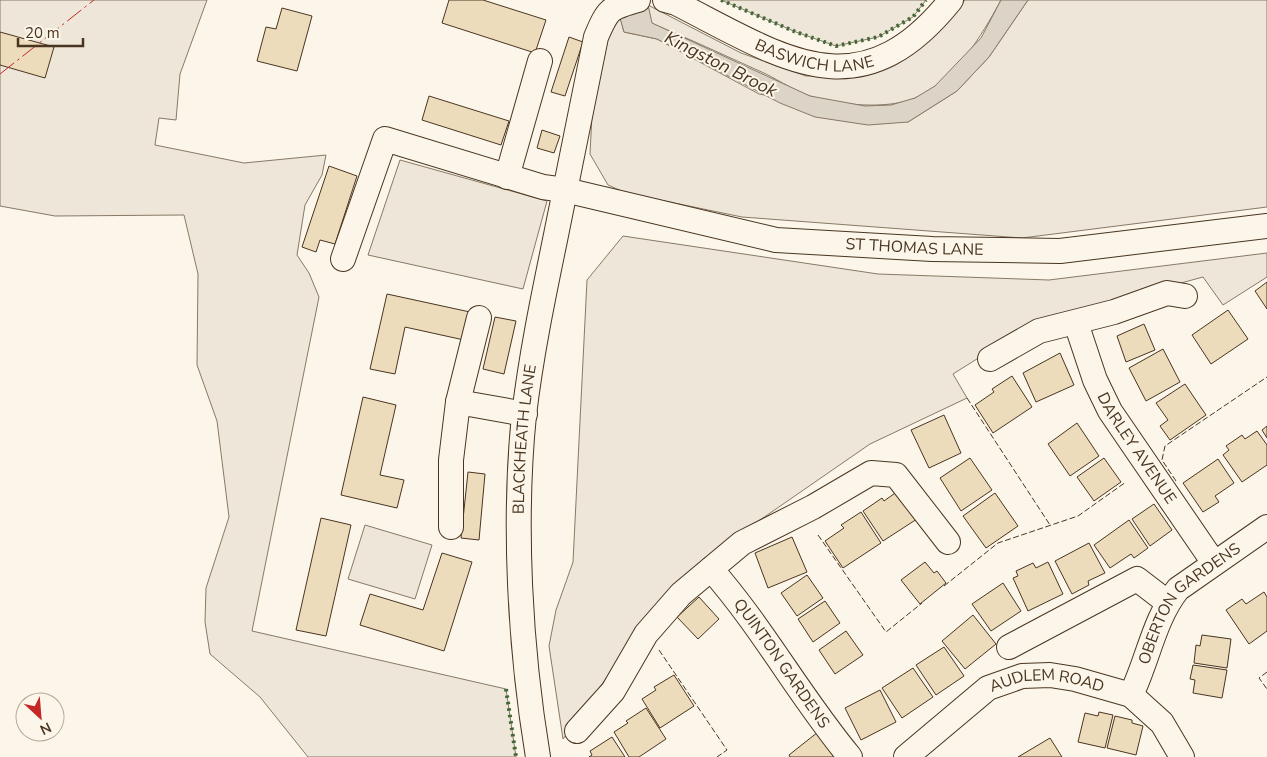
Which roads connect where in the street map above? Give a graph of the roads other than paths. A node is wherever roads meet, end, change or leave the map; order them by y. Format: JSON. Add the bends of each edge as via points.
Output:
{"nodes":[{"id":1,"x":638,"y":0,"type":"edge"},
{"id":2,"x":665,"y":0,"type":"edge"},
{"id":3,"x":951,"y":0,"type":"edge"},
{"id":4,"x":540,"y":61,"type":"dead end"},
{"id":5,"x":507,"y":177,"type":"junction"},
{"id":6,"x":565,"y":190,"type":"junction"},
{"id":7,"x":1267,"y":226,"type":"edge"},
{"id":8,"x":342,"y":259,"type":"dead end"},
{"id":9,"x":1185,"y":296,"type":"dead end"},
{"id":10,"x":479,"y":318,"type":"dead end"},
{"id":11,"x":1076,"y":323,"type":"junction"},
{"id":12,"x":990,"y":359,"type":"dead end"},
{"id":13,"x":458,"y":402,"type":"junction"},
{"id":14,"x":524,"y":414,"type":"junction"},
{"id":15,"x":450,"y":527,"type":"dead end"},
{"id":16,"x":1267,"y":527,"type":"edge"},
{"id":17,"x":948,"y":542,"type":"dead end"},
{"id":18,"x":1214,"y":563,"type":"junction"},
{"id":19,"x":711,"y":569,"type":"junction"},
{"id":20,"x":1167,"y":602,"type":"junction"},
{"id":21,"x":1009,"y":647,"type":"dead end"},
{"id":22,"x":1131,"y":695,"type":"junction"},
{"id":23,"x":577,"y":731,"type":"dead end"},
{"id":24,"x":538,"y":757,"type":"edge"},
{"id":25,"x":850,"y":757,"type":"edge"},
{"id":26,"x":906,"y":757,"type":"edge"},
{"id":27,"x":1182,"y":757,"type":"edge"}],
"edges":[{"from":1,"to":6,"type":"street","name":"BLACKHEATH LANE","via":[[613,7],[596,37]]},
{"from":2,"to":3,"type":"street","name":"BASWICH LANE","via":[[799,61],[829,67],[855,67],[880,59],[911,42]]},
{"from":4,"to":5,"type":"street"},
{"from":5,"to":6,"type":"street","name":"ST THOMAS LANE"},
{"from":5,"to":8,"type":"street","name":"ST THOMAS LANE","via":[[385,139]]},
{"from":6,"to":7,"type":"street","name":"ST THOMAS LANE","via":[[776,240],[893,247],[1060,251]]},
{"from":6,"to":14,"type":"street","name":"BLACKHEATH LANE"},
{"from":9,"to":11,"type":"street","via":[[1167,293]]},
{"from":10,"to":13,"type":"street"},
{"from":11,"to":12,"type":"street","via":[[1039,331]]},
{"from":11,"to":18,"type":"street","name":"DARLEY AVENUE","via":[[1095,380],[1110,411]]},
{"from":13,"to":14,"type":"street"},
{"from":13,"to":15,"type":"street","via":[[451,460]]},
{"from":14,"to":24,"type":"street","name":"BLACKHEATH LANE","via":[[520,538],[522,613],[530,714]]},
{"from":16,"to":18,"type":"street","name":"OBERTON GARDENS"},
{"from":17,"to":19,"type":"street","via":[[896,475],[871,473],[742,543]]},
{"from":18,"to":20,"type":"street","name":"OBERTON GARDENS","via":[[1178,589]]},
{"from":19,"to":23,"type":"street","via":[[681,594],[646,634],[613,691]]},
{"from":19,"to":25,"type":"street","name":"QUINTON GARDENS","via":[[739,601],[828,731]]},
{"from":20,"to":21,"type":"street","via":[[1137,579]]},
{"from":20,"to":22,"type":"street","name":"OBERTON GARDENS","via":[[1144,670]]},
{"from":22,"to":26,"type":"street","name":"AUDLEM ROAD","via":[[1075,679],[1050,675],[1022,676],[988,688]]},
{"from":22,"to":27,"type":"street","name":"AUDLEM ROAD","via":[[1162,723]]}]}
